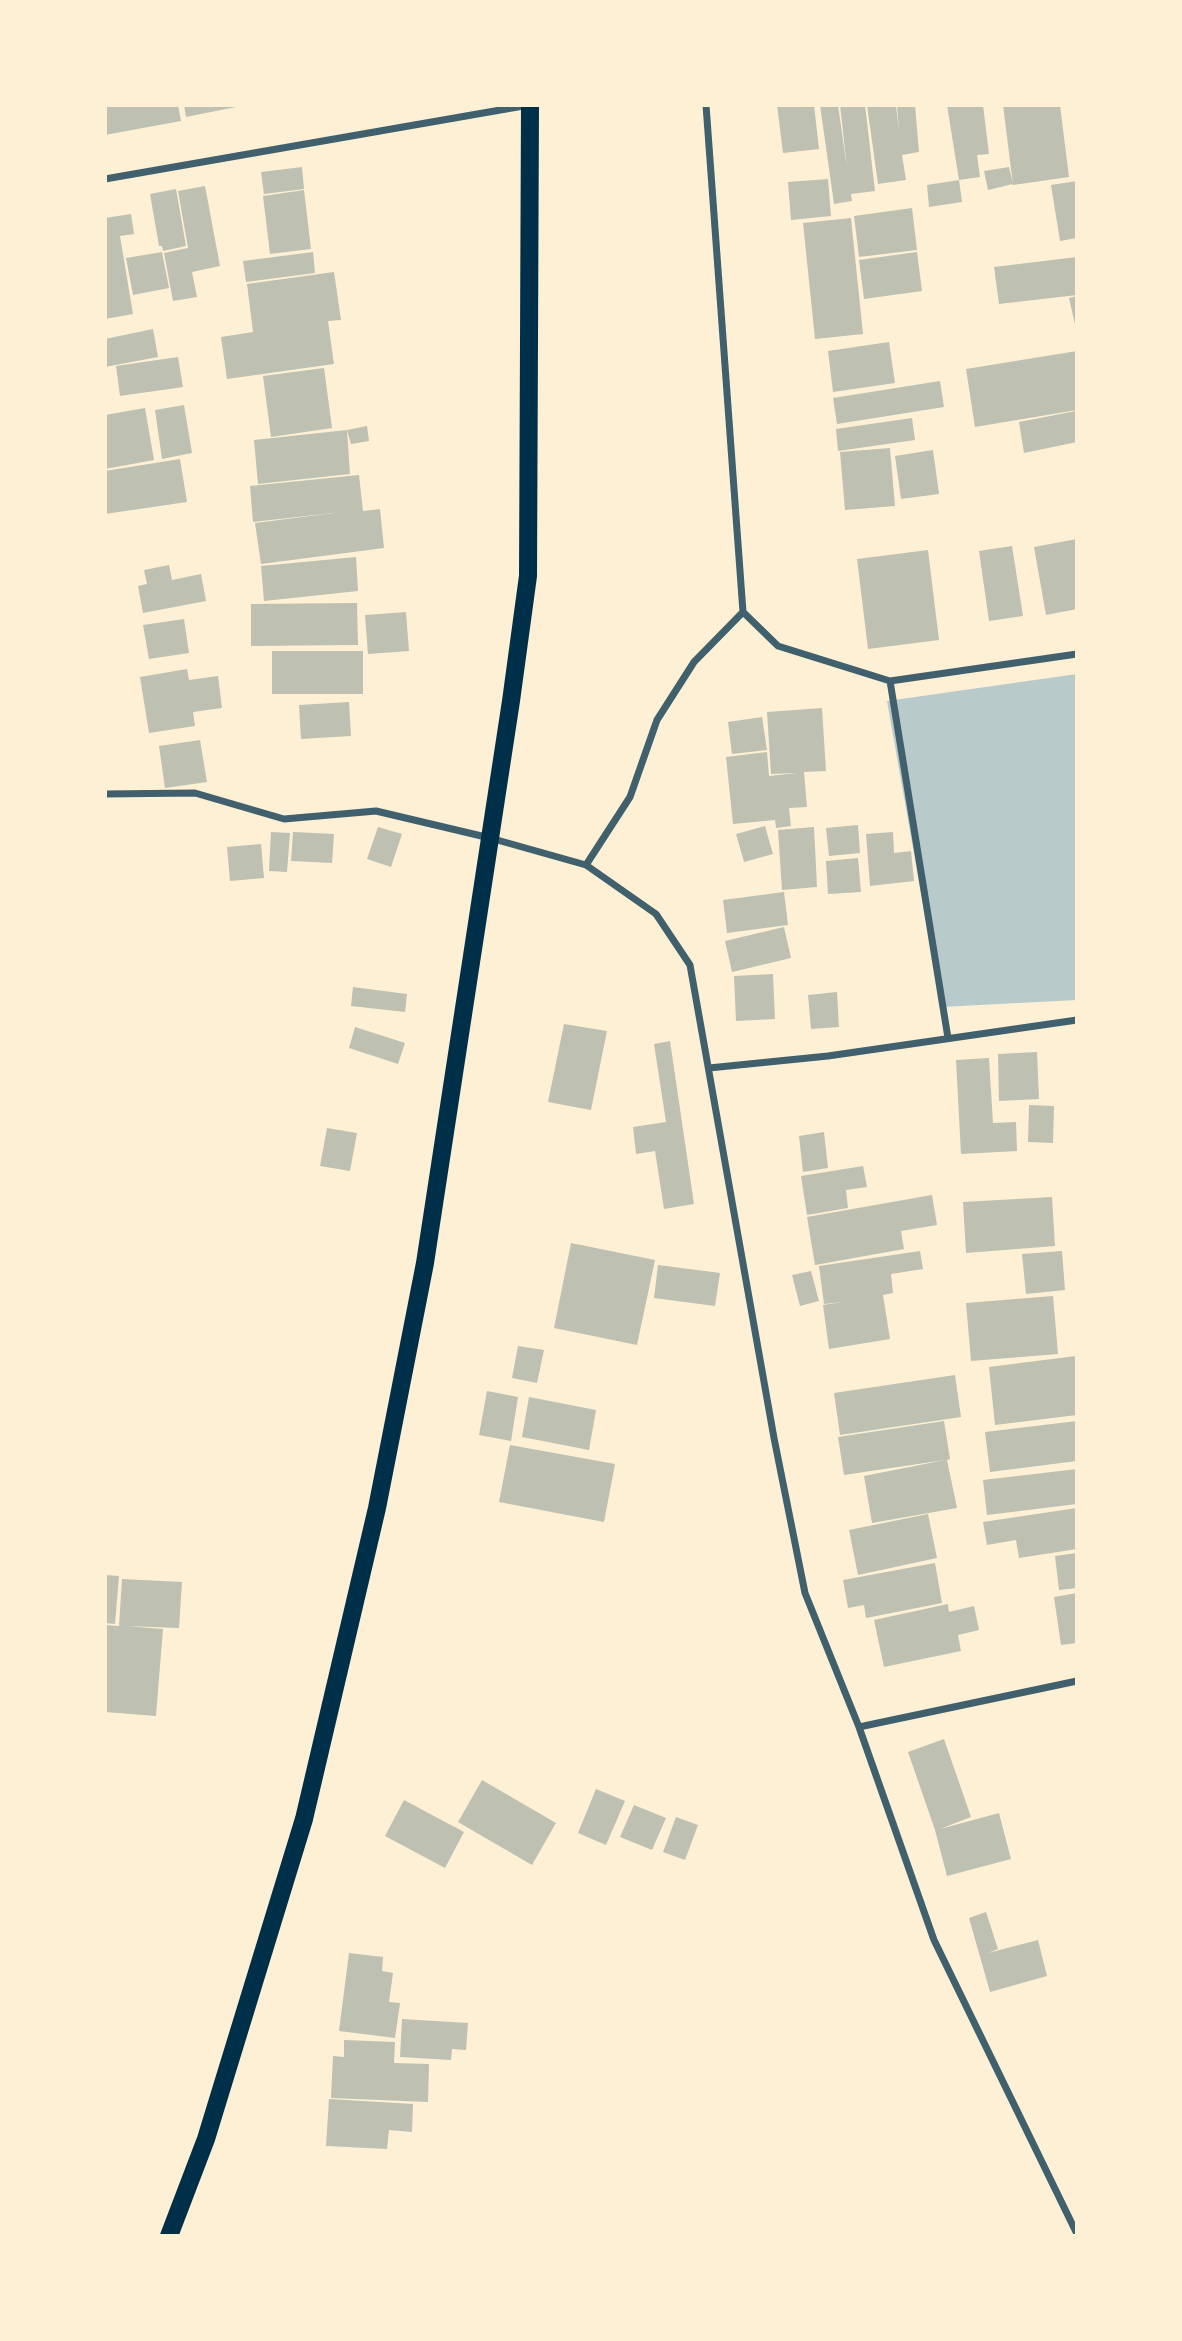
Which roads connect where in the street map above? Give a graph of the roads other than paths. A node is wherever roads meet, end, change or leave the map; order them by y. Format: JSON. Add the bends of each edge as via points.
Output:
{"nodes":[{"id":1,"x":530,"y":105,"type":"edge"},
{"id":2,"x":706,"y":105,"type":"edge"},
{"id":3,"x":105,"y":179,"type":"edge"},
{"id":4,"x":743,"y":612,"type":"junction"},
{"id":5,"x":1077,"y":654,"type":"edge"},
{"id":6,"x":890,"y":681,"type":"junction"},
{"id":7,"x":105,"y":794,"type":"edge"},
{"id":8,"x":489,"y":838,"type":"junction"},
{"id":9,"x":586,"y":865,"type":"junction"},
{"id":10,"x":1077,"y":1020,"type":"edge"},
{"id":11,"x":948,"y":1038,"type":"junction"},
{"id":12,"x":709,"y":1068,"type":"junction"},
{"id":13,"x":1077,"y":1681,"type":"edge"},
{"id":14,"x":859,"y":1727,"type":"junction"},
{"id":15,"x":1077,"y":2234,"type":"edge"},
{"id":16,"x":169,"y":2236,"type":"edge"}],
"edges":[{"from":1,"to":3,"type":"street"},
{"from":1,"to":8,"type":"main road","via":[[528,576]]},
{"from":2,"to":4,"type":"street"},
{"from":4,"to":6,"type":"street","via":[[778,646]]},
{"from":4,"to":9,"type":"street","via":[[694,662],[657,720],[630,797]]},
{"from":5,"to":6,"type":"street"},
{"from":6,"to":11,"type":"street"},
{"from":7,"to":8,"type":"street","via":[[195,793],[284,819],[376,811]]},
{"from":8,"to":9,"type":"street"},
{"from":8,"to":16,"type":"main road","via":[[425,1263],[377,1508],[304,1819],[206,2139]]},
{"from":9,"to":12,"type":"street","via":[[656,914],[690,965]]},
{"from":10,"to":11,"type":"street"},
{"from":11,"to":12,"type":"street"},
{"from":12,"to":14,"type":"street","via":[[805,1593]]},
{"from":13,"to":14,"type":"street"},
{"from":14,"to":15,"type":"street","via":[[934,1940]]}]}
